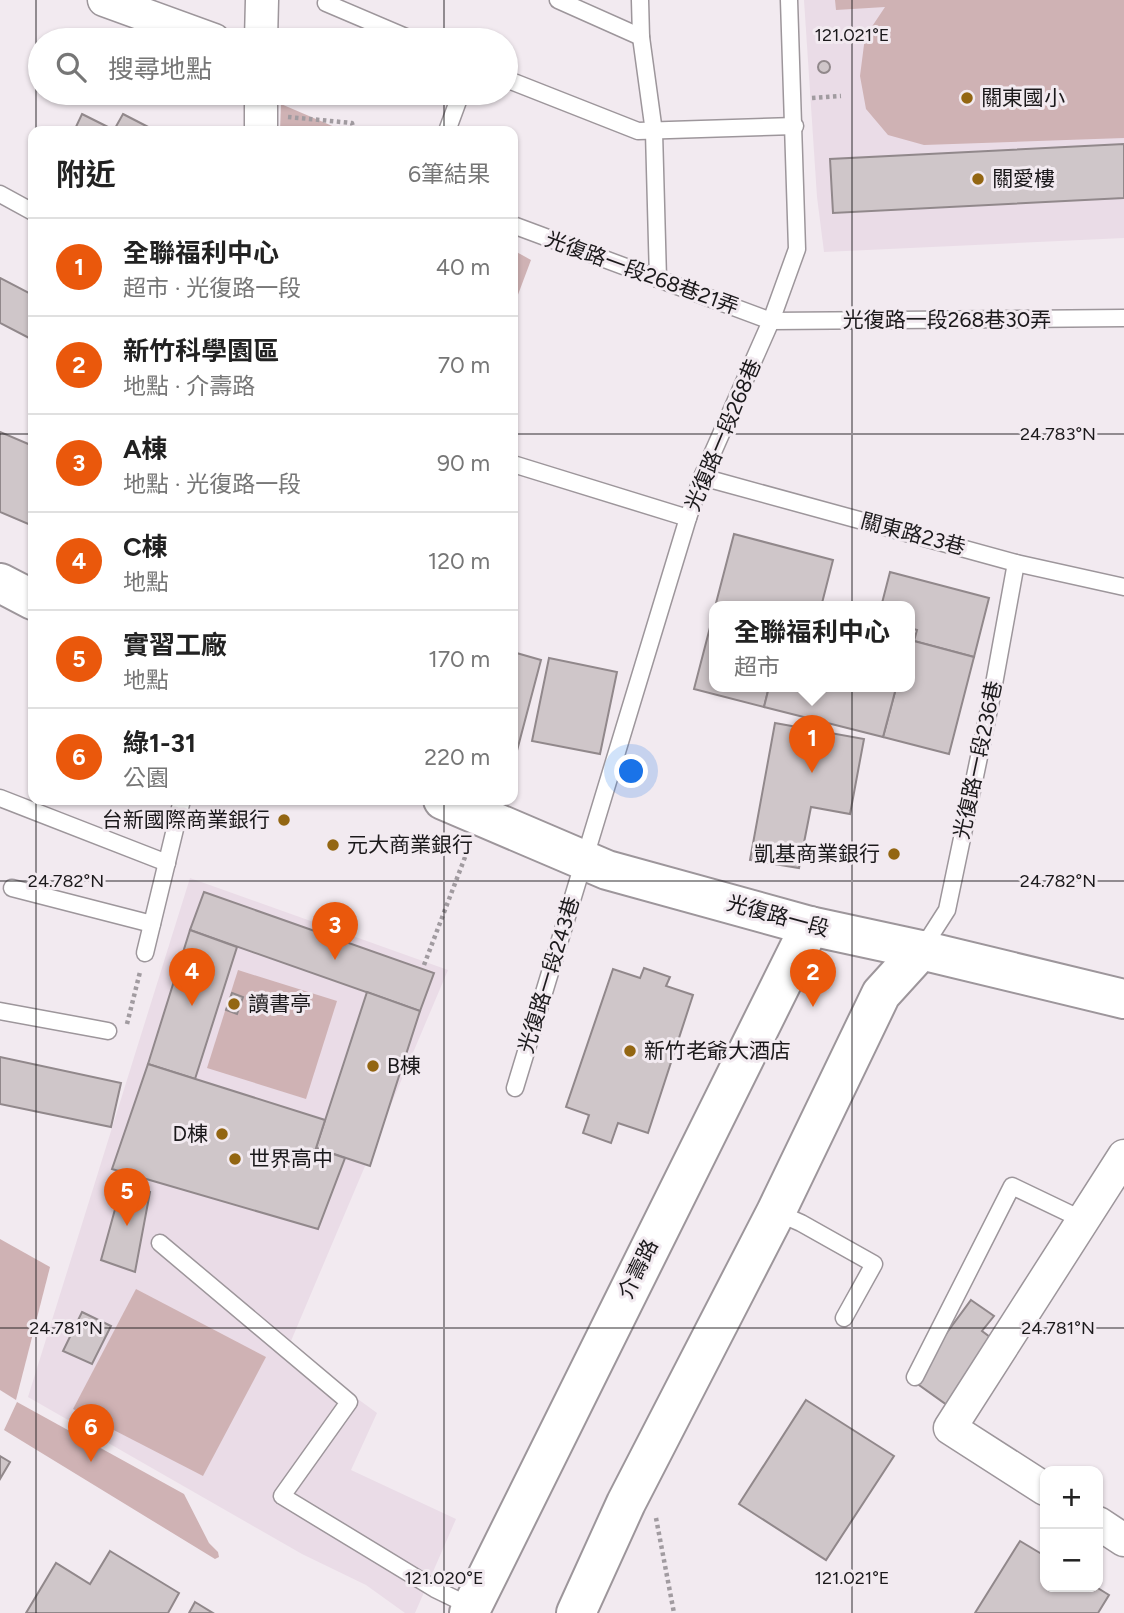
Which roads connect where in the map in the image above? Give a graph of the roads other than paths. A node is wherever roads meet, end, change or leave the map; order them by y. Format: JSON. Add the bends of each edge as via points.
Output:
{"nodes":[{"id":1,"x":104,"y":0,"type":"edge"},
{"id":2,"x":262,"y":0,"type":"edge"},
{"id":3,"x":558,"y":0,"type":"edge"},
{"id":4,"x":640,"y":0,"type":"edge"},
{"id":5,"x":789,"y":0,"type":"edge"},
{"id":6,"x":326,"y":4,"type":"dead end"},
{"id":7,"x":181,"y":28,"type":"edge"},
{"id":8,"x":261,"y":28,"type":"edge"},
{"id":9,"x":384,"y":28,"type":"edge"},
{"id":10,"x":641,"y":37,"type":"junction"},
{"id":11,"x":518,"y":84,"type":"edge"},
{"id":12,"x":265,"y":105,"type":"edge"},
{"id":13,"x":457,"y":105,"type":"edge"},
{"id":14,"x":273,"y":126,"type":"edge"},
{"id":15,"x":449,"y":126,"type":"edge"},
{"id":16,"x":795,"y":126,"type":"junction"},
{"id":17,"x":654,"y":132,"type":"junction"},
{"id":18,"x":0,"y":194,"type":"edge"},
{"id":19,"x":28,"y":209,"type":"edge"},
{"id":20,"x":518,"y":227,"type":"edge"},
{"id":21,"x":658,"y":279,"type":"junction"},
{"id":22,"x":1124,"y":318,"type":"edge"},
{"id":23,"x":771,"y":321,"type":"junction"},
{"id":24,"x":518,"y":466,"type":"edge"},
{"id":25,"x":702,"y":477,"type":"junction"},
{"id":26,"x":688,"y":518,"type":"junction"},
{"id":27,"x":1016,"y":563,"type":"junction"},
{"id":28,"x":0,"y":583,"type":"edge"},
{"id":29,"x":1124,"y":587,"type":"edge"},
{"id":30,"x":28,"y":597,"type":"edge"},
{"id":31,"x":0,"y":798,"type":"edge"},
{"id":32,"x":181,"y":805,"type":"edge"},
{"id":33,"x":454,"y":805,"type":"edge"},
{"id":34,"x":583,"y":861,"type":"junction"},
{"id":35,"x":167,"y":863,"type":"junction"},
{"id":36,"x":12,"y":888,"type":"dead end"},
{"id":37,"x":152,"y":924,"type":"junction"},
{"id":38,"x":810,"y":926,"type":"junction"},
{"id":39,"x":921,"y":950,"type":"junction"},
{"id":40,"x":145,"y":953,"type":"road end"},
{"id":41,"x":1124,"y":999,"type":"edge"},
{"id":42,"x":0,"y":1011,"type":"edge"},
{"id":43,"x":112,"y":1027,"type":"road end"},
{"id":44,"x":515,"y":1088,"type":"dead end"},
{"id":45,"x":1124,"y":1156,"type":"edge"},
{"id":46,"x":776,"y":1212,"type":"junction"},
{"id":47,"x":1083,"y":1220,"type":"junction"},
{"id":48,"x":160,"y":1243,"type":"dead end"},
{"id":49,"x":844,"y":1318,"type":"dead end"},
{"id":50,"x":915,"y":1377,"type":"dead end"},
{"id":51,"x":1040,"y":1486,"type":"edge"},
{"id":52,"x":1103,"y":1526,"type":"edge"},
{"id":53,"x":1124,"y":1540,"type":"edge"},
{"id":54,"x":475,"y":1611,"type":"edge"},
{"id":55,"x":576,"y":1613,"type":"edge"}],
"edges":[{"from":1,"to":7,"type":"street"},
{"from":2,"to":8,"type":"street"},
{"from":3,"to":10,"type":"lane"},
{"from":4,"to":10,"type":"lane"},
{"from":5,"to":16,"type":"lane","name":"光復路一段268巷"},
{"from":6,"to":9,"type":"lane"},
{"from":10,"to":17,"type":"lane"},
{"from":11,"to":17,"type":"lane","via":[[638,131]]},
{"from":12,"to":14,"type":"street"},
{"from":13,"to":15,"type":"lane"},
{"from":16,"to":17,"type":"lane"},
{"from":16,"to":23,"type":"lane","name":"光復路一段268巷","via":[[797,249]]},
{"from":17,"to":21,"type":"lane"},
{"from":18,"to":19,"type":"lane"},
{"from":20,"to":21,"type":"lane","name":"光復路一段268巷21弄"},
{"from":21,"to":23,"type":"lane","name":"光復路一段268巷21弄"},
{"from":22,"to":23,"type":"lane","name":"光復路一段268巷30弄"},
{"from":23,"to":25,"type":"lane","name":"光復路一段268巷"},
{"from":24,"to":26,"type":"lane"},
{"from":25,"to":26,"type":"lane","name":"光復路一段268巷"},
{"from":25,"to":27,"type":"lane","name":"關東路23巷"},
{"from":26,"to":34,"type":"lane","name":"光復路一段268巷"},
{"from":27,"to":29,"type":"lane","name":"關東路23巷"},
{"from":27,"to":39,"type":"lane","name":"光復路一段236巷","via":[[947,910]]},
{"from":28,"to":30,"type":"street"},
{"from":31,"to":35,"type":"lane"},
{"from":32,"to":35,"type":"lane"},
{"from":33,"to":34,"type":"street","name":"光復路一段"},
{"from":34,"to":38,"type":"street","name":"光復路一段"},
{"from":34,"to":44,"type":"lane","name":"光復路一段243巷"},
{"from":35,"to":37,"type":"lane"},
{"from":36,"to":37,"type":"lane"},
{"from":37,"to":40,"type":"lane"},
{"from":38,"to":39,"type":"street","name":"光復路一段"},
{"from":38,"to":54,"type":"street","name":"介壽路","via":[[525,1496]]},
{"from":39,"to":41,"type":"street","name":"光復路一段"},
{"from":39,"to":46,"type":"street","via":[[881,994]]},
{"from":42,"to":43,"type":"lane"},
{"from":45,"to":47,"type":"street"},
{"from":46,"to":49,"type":"lane","via":[[874,1264]]},
{"from":46,"to":55,"type":"street","via":[[626,1503]]},
{"from":47,"to":50,"type":"lane","via":[[1012,1186]]},
{"from":47,"to":51,"type":"street","via":[[950,1428]]},
{"from":48,"to":54,"type":"lane","via":[[349,1402],[282,1496]]},
{"from":52,"to":53,"type":"street"}]}
